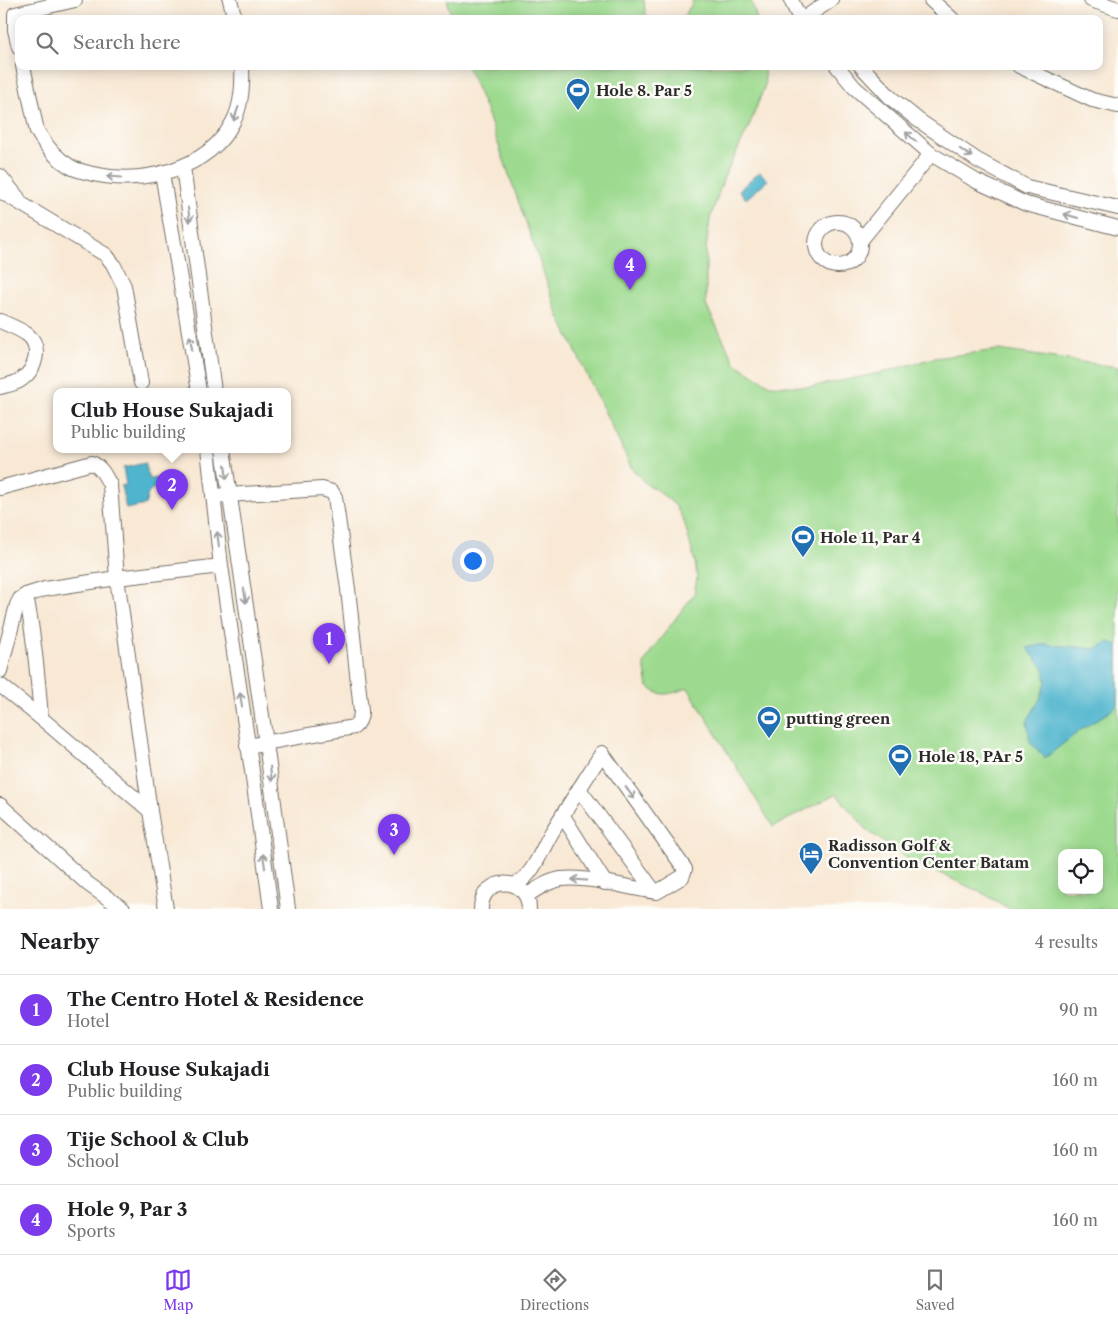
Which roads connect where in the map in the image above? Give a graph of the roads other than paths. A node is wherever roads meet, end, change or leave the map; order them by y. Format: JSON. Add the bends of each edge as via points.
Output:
{"nodes":[{"id":1,"x":11,"y":0,"type":"edge"},
{"id":2,"x":75,"y":0,"type":"edge"},
{"id":3,"x":230,"y":0,"type":"edge"},
{"id":4,"x":791,"y":0,"type":"edge"},
{"id":5,"x":831,"y":0,"type":"edge"},
{"id":6,"x":932,"y":0,"type":"edge"},
{"id":7,"x":1091,"y":0,"type":"edge"},
{"id":8,"x":1118,"y":9,"type":"edge"},
{"id":9,"x":810,"y":13,"type":"edge"},
{"id":10,"x":15,"y":14,"type":"joint"},
{"id":11,"x":15,"y":15,"type":"edge"},
{"id":12,"x":235,"y":15,"type":"edge"},
{"id":13,"x":948,"y":15,"type":"edge"},
{"id":14,"x":15,"y":30,"type":"edge"},
{"id":15,"x":24,"y":70,"type":"edge"},
{"id":16,"x":242,"y":70,"type":"edge"},
{"id":17,"x":840,"y":70,"type":"edge"},
{"id":18,"x":865,"y":70,"type":"edge"},
{"id":19,"x":1028,"y":70,"type":"edge"},
{"id":20,"x":1118,"y":106,"type":"edge"},
{"id":21,"x":931,"y":154,"type":"junction"},
{"id":22,"x":183,"y":166,"type":"junction"},
{"id":23,"x":162,"y":173,"type":"junction"},
{"id":24,"x":0,"y":176,"type":"edge"},
{"id":25,"x":0,"y":191,"type":"edge"},
{"id":26,"x":23,"y":204,"type":"junction"},
{"id":27,"x":1118,"y":208,"type":"edge"},
{"id":28,"x":1118,"y":228,"type":"edge"},
{"id":29,"x":860,"y":241,"type":"dead end"},
{"id":30,"x":0,"y":321,"type":"edge"},
{"id":31,"x":141,"y":383,"type":"dead end"},
{"id":32,"x":0,"y":387,"type":"edge"},
{"id":33,"x":198,"y":388,"type":"edge"},
{"id":34,"x":214,"y":388,"type":"edge"},
{"id":35,"x":208,"y":453,"type":"edge"},
{"id":36,"x":224,"y":453,"type":"edge"},
{"id":37,"x":0,"y":488,"type":"edge"},
{"id":38,"x":213,"y":496,"type":"junction"},
{"id":39,"x":230,"y":496,"type":"junction"},
{"id":40,"x":221,"y":566,"type":"junction"},
{"id":41,"x":117,"y":578,"type":"junction"},
{"id":42,"x":26,"y":595,"type":"junction"},
{"id":43,"x":0,"y":671,"type":"edge"},
{"id":44,"x":0,"y":685,"type":"edge"},
{"id":45,"x":41,"y":718,"type":"junction"},
{"id":46,"x":266,"y":743,"type":"junction"},
{"id":47,"x":248,"y":746,"type":"junction"},
{"id":48,"x":579,"y":789,"type":"junction"},
{"id":49,"x":0,"y":805,"type":"edge"},
{"id":50,"x":150,"y":811,"type":"junction"},
{"id":51,"x":563,"y":816,"type":"junction"},
{"id":52,"x":605,"y":883,"type":"junction"},
{"id":53,"x":514,"y":885,"type":"junction"},
{"id":54,"x":654,"y":892,"type":"junction"},
{"id":55,"x":528,"y":903,"type":"edge"},
{"id":56,"x":123,"y":909,"type":"edge"},
{"id":57,"x":166,"y":909,"type":"edge"},
{"id":58,"x":271,"y":909,"type":"edge"},
{"id":59,"x":288,"y":909,"type":"edge"},
{"id":60,"x":480,"y":909,"type":"edge"}],
"edges":[{"from":1,"to":10,"type":"street"},
{"from":2,"to":10,"type":"street"},
{"from":3,"to":12,"type":"street"},
{"from":4,"to":9,"type":"street"},
{"from":5,"to":9,"type":"street"},
{"from":6,"to":13,"type":"street"},
{"from":7,"to":8,"type":"street"},
{"from":11,"to":14,"type":"street"},
{"from":23,"to":15,"type":"street","one_way":true,"via":[[111,178],[69,166],[37,131]]},
{"from":16,"to":22,"type":"street","one_way":true,"via":[[241,98],[234,121],[214,148]]},
{"from":21,"to":17,"type":"street","one_way":true,"via":[[854,87]]},
{"from":18,"to":27,"type":"street","one_way":true,"via":[[918,120],[977,160],[1027,187]]},
{"from":19,"to":20,"type":"street","via":[[1092,100]]},
{"from":28,"to":21,"type":"street","one_way":true,"via":[[1026,204],[976,181]]},
{"from":21,"to":29,"type":"street"},
{"from":22,"to":23,"type":"street"},
{"from":22,"to":34,"type":"street","one_way":true},
{"from":33,"to":23,"type":"street","one_way":true},
{"from":24,"to":26,"type":"street"},
{"from":25,"to":26,"type":"street"},
{"from":26,"to":31,"type":"street","via":[[106,254],[114,264],[124,286]]},
{"from":30,"to":32,"type":"street","via":[[29,336],[36,344],[36,355],[29,373],[21,380]]},
{"from":35,"to":38,"type":"street"},
{"from":36,"to":39,"type":"street","one_way":true},
{"from":37,"to":41,"type":"street","via":[[92,463],[98,466],[110,485]]},
{"from":38,"to":39,"type":"street"},
{"from":40,"to":38,"type":"street","one_way":true},
{"from":39,"to":46,"type":"street","one_way":true},
{"from":39,"to":46,"type":"street","via":[[327,489],[335,497],[348,589],[360,719],[354,727]]},
{"from":40,"to":41,"type":"street"},
{"from":47,"to":40,"type":"street","one_way":true},
{"from":41,"to":42,"type":"street"},
{"from":41,"to":50,"type":"street"},
{"from":42,"to":43,"type":"street","via":[[17,605]]},
{"from":42,"to":45,"type":"street","via":[[38,672]]},
{"from":44,"to":45,"type":"street"},
{"from":45,"to":50,"type":"street"},
{"from":46,"to":47,"type":"street"},
{"from":46,"to":59,"type":"street","one_way":true},
{"from":58,"to":47,"type":"street","one_way":true},
{"from":48,"to":51,"type":"street"},
{"from":48,"to":54,"type":"street"},
{"from":48,"to":54,"type":"street","one_way":true,"via":[[602,753],[685,870],[682,876]]},
{"from":49,"to":56,"type":"street","via":[[88,884]]},
{"from":50,"to":57,"type":"street"},
{"from":51,"to":52,"type":"street"},
{"from":51,"to":53,"type":"street","via":[[530,871]]},
{"from":52,"to":54,"type":"street"},
{"from":52,"to":55,"type":"street","one_way":true,"via":[[561,879],[544,885]]},
{"from":53,"to":55,"type":"street"},
{"from":53,"to":60,"type":"street","via":[[506,883],[492,887],[482,899]]}]}
